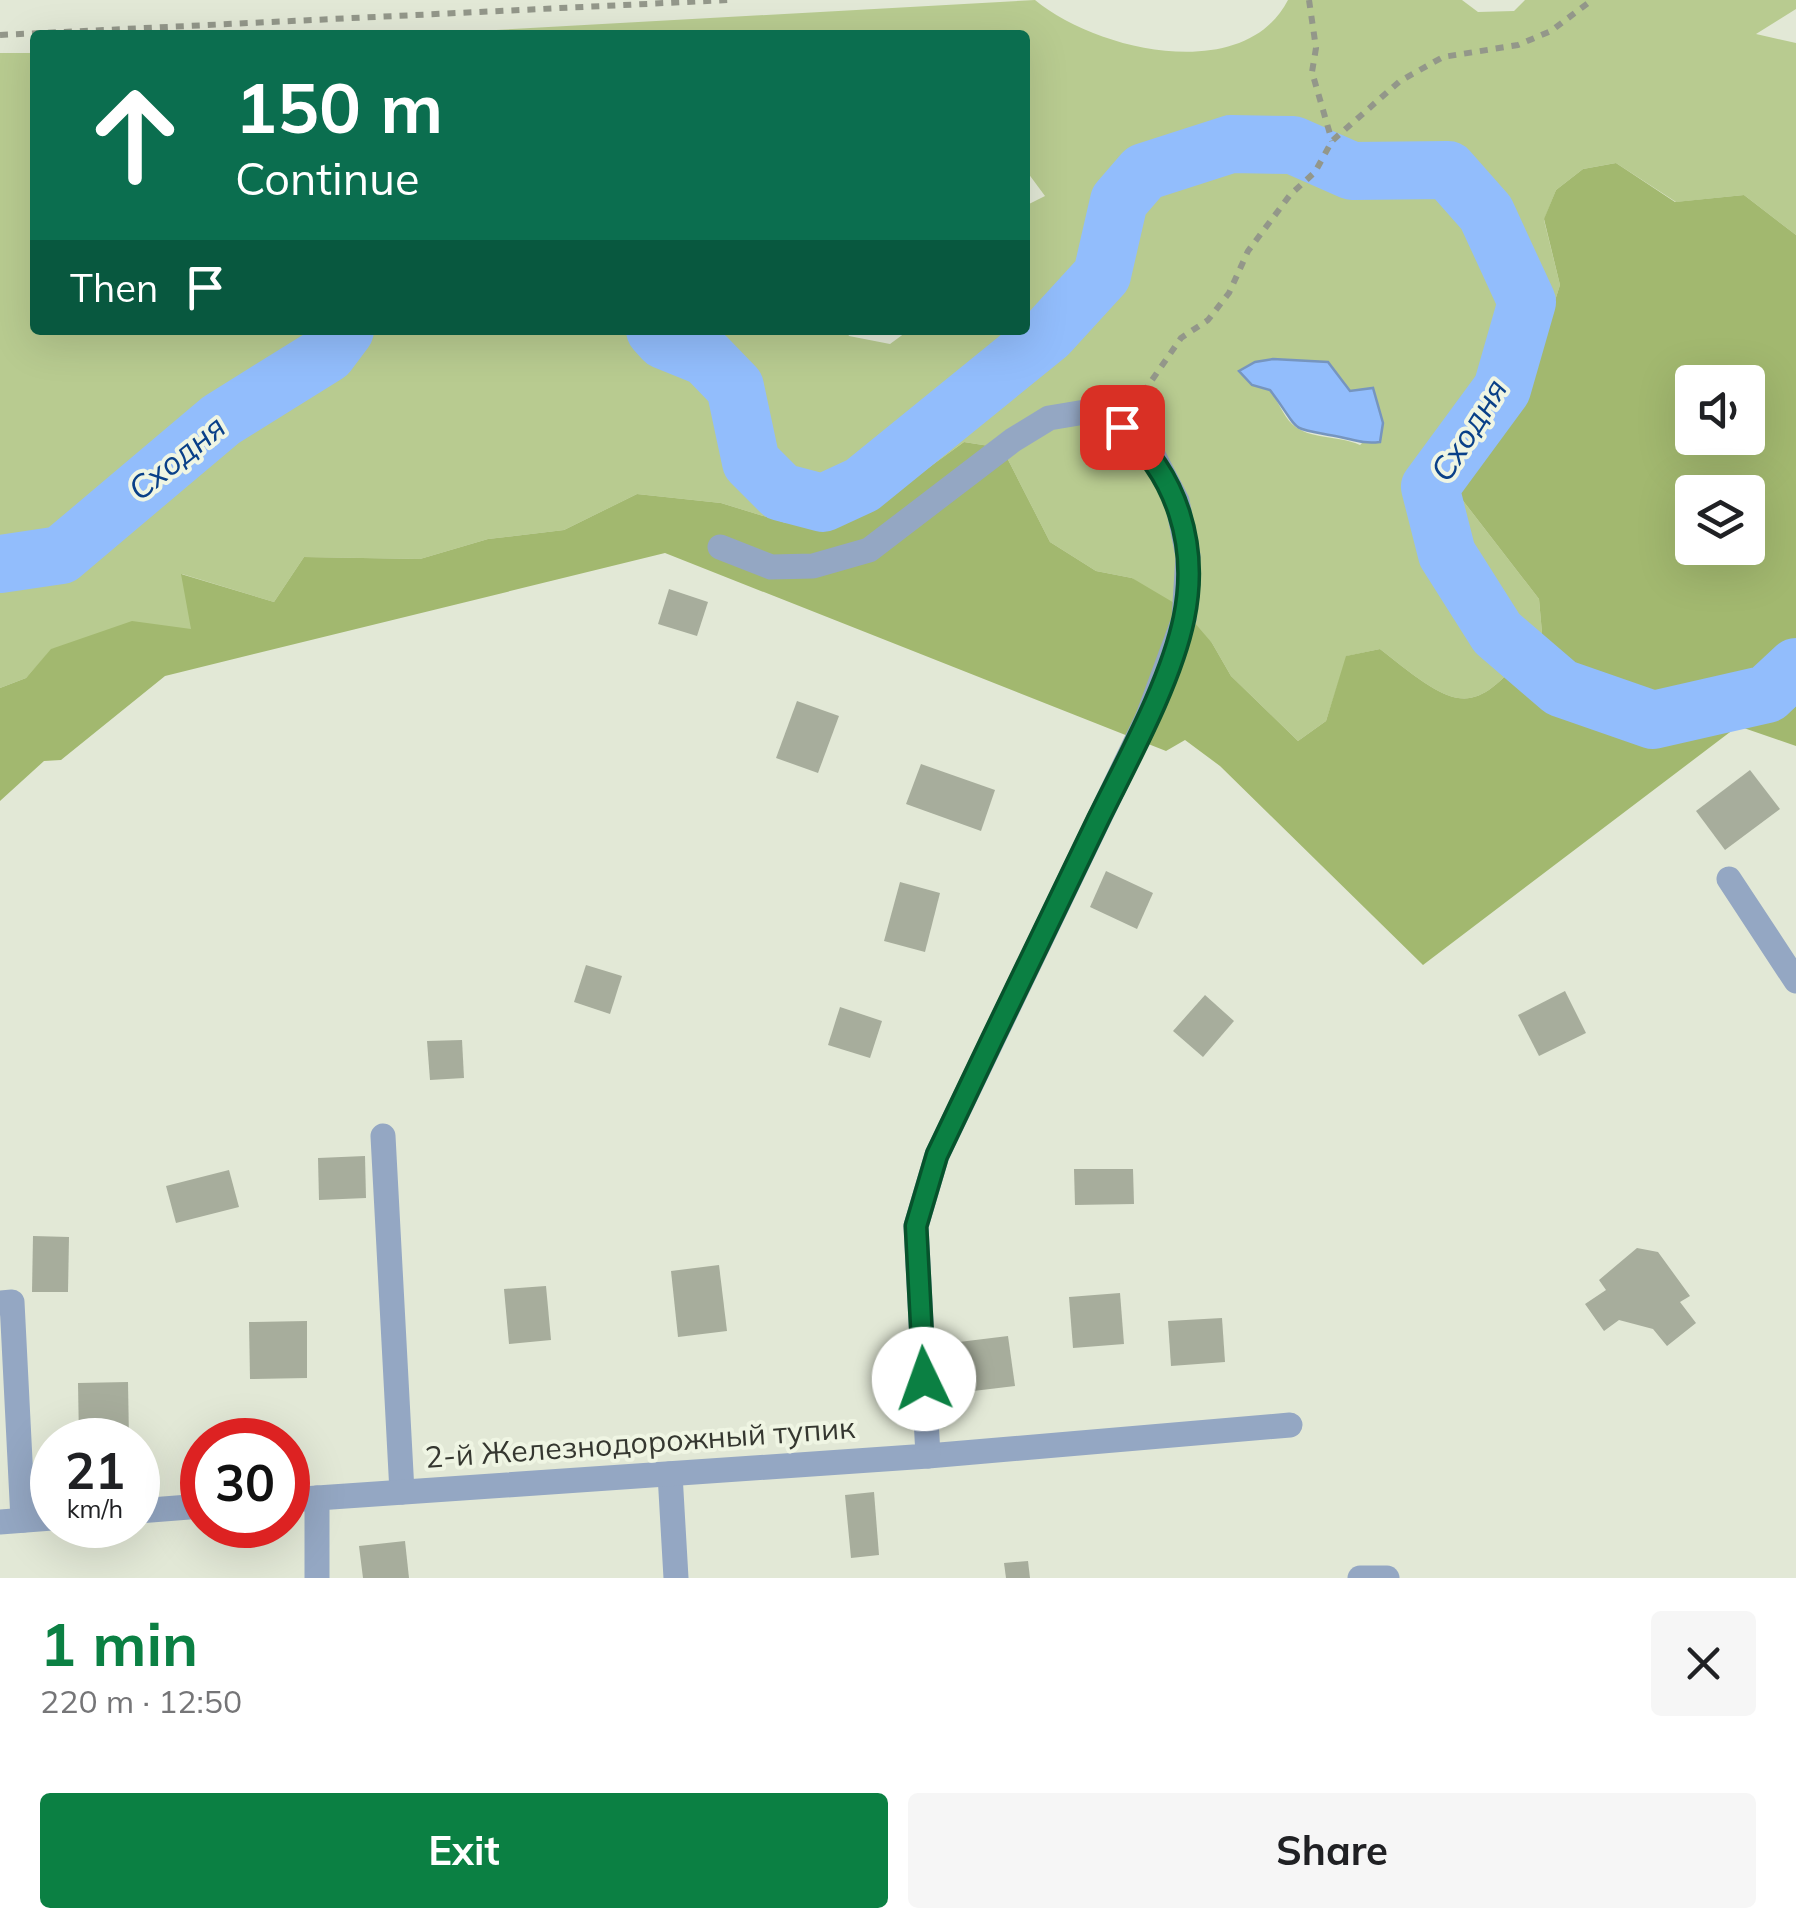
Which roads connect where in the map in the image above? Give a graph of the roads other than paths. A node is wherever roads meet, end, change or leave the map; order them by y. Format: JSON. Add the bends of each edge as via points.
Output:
{"nodes":[{"id":1,"x":720,"y":547,"type":"dead end"},
{"id":2,"x":1729,"y":879,"type":"dead end"},
{"id":3,"x":1796,"y":981,"type":"edge"},
{"id":4,"x":383,"y":1136,"type":"dead end"},
{"id":5,"x":0,"y":1302,"type":"edge"},
{"id":6,"x":1290,"y":1425,"type":"dead end"},
{"id":7,"x":928,"y":1456,"type":"junction"},
{"id":8,"x":670,"y":1474,"type":"junction"},
{"id":9,"x":402,"y":1492,"type":"junction"},
{"id":10,"x":318,"y":1498,"type":"junction"},
{"id":11,"x":310,"y":1499,"type":"edge"},
{"id":12,"x":12,"y":1521,"type":"edge"},
{"id":13,"x":317,"y":1578,"type":"edge"},
{"id":14,"x":676,"y":1578,"type":"edge"},
{"id":15,"x":1360,"y":1578,"type":"edge"},
{"id":16,"x":1387,"y":1578,"type":"edge"}],
"edges":[{"from":1,"to":7,"type":"street","via":[[771,567],[813,566],[869,550],[1013,440],[1050,418],[1085,412],[1122,427],[1152,453],[1176,501],[1188,556],[1184,619],[1147,719],[937,1155],[916,1226]]},
{"from":2,"to":3,"type":"street"},
{"from":4,"to":9,"type":"street"},
{"from":5,"to":12,"type":"street","via":[[12,1302]]},
{"from":6,"to":7,"type":"street","name":"2-й Железнодорожный тупик"},
{"from":7,"to":8,"type":"street","name":"2-й Железнодорожный тупик"},
{"from":8,"to":9,"type":"street","name":"2-й Железнодорожный тупик"},
{"from":8,"to":14,"type":"street"},
{"from":9,"to":10,"type":"street","name":"2-й Железнодорожный тупик"},
{"from":10,"to":11,"type":"street","name":"2-й Железнодорожный тупик"},
{"from":10,"to":13,"type":"street"},
{"from":15,"to":16,"type":"street"}]}
